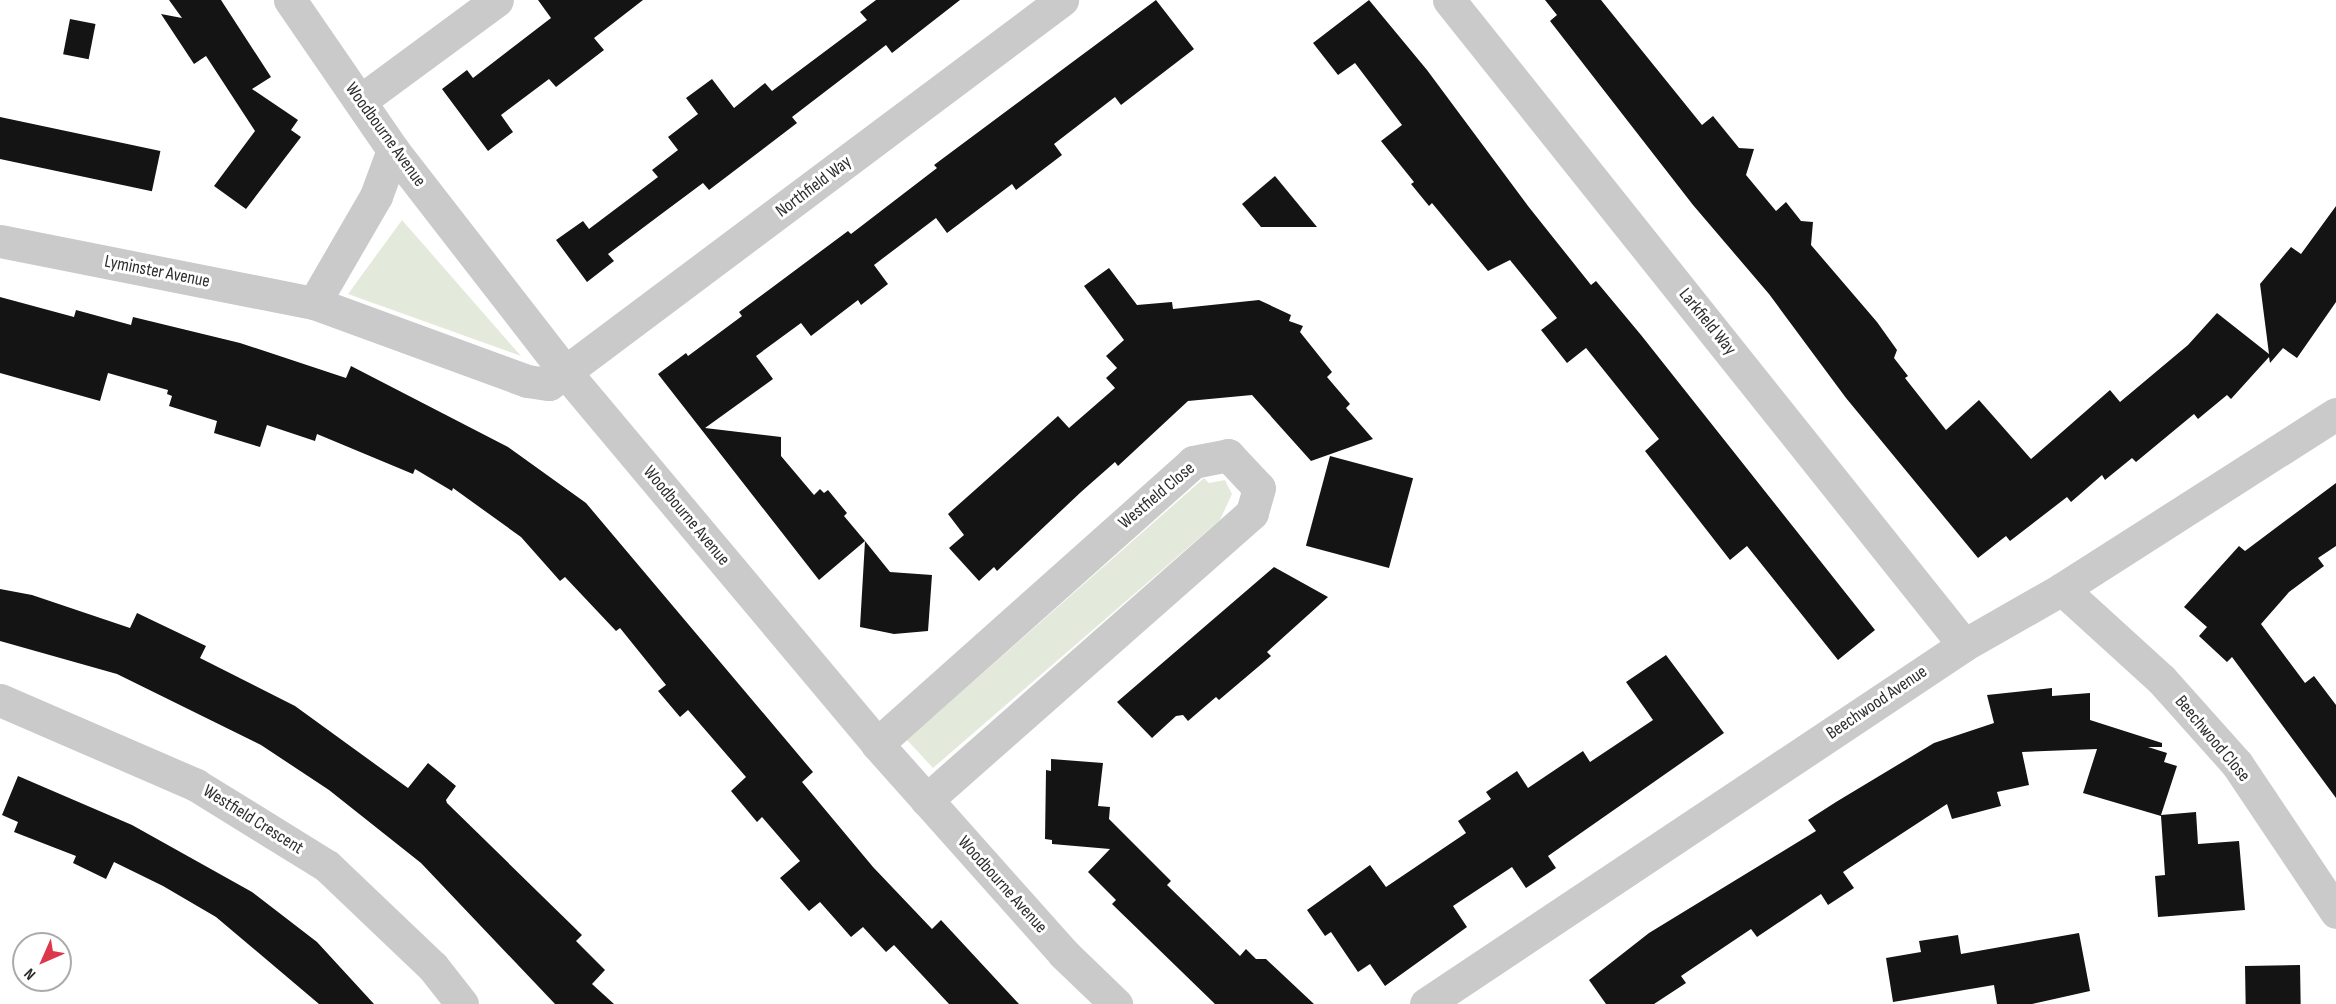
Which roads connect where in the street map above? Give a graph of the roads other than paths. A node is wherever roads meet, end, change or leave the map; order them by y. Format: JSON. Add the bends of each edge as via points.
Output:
{"nodes":[{"id":1,"x":290,"y":0,"type":"edge"},
{"id":2,"x":496,"y":0,"type":"edge"},
{"id":3,"x":1062,"y":0,"type":"edge"},
{"id":4,"x":1449,"y":0,"type":"edge"},
{"id":5,"x":360,"y":101,"type":"junction"},
{"id":6,"x":393,"y":150,"type":"junction"},
{"id":7,"x":0,"y":241,"type":"edge"},
{"id":8,"x":314,"y":303,"type":"junction"},
{"id":9,"x":567,"y":374,"type":"junction"},
{"id":10,"x":2336,"y":414,"type":"edge"},
{"id":11,"x":2062,"y":589,"type":"junction"},
{"id":12,"x":1964,"y":645,"type":"junction"},
{"id":13,"x":0,"y":700,"type":"edge"},
{"id":14,"x":876,"y":744,"type":"junction"},
{"id":15,"x":926,"y":800,"type":"junction"},
{"id":16,"x":2336,"y":912,"type":"edge"},
{"id":17,"x":462,"y":1004,"type":"edge"},
{"id":18,"x":1116,"y":1004,"type":"edge"},
{"id":19,"x":1426,"y":1004,"type":"edge"}],
"edges":[{"from":1,"to":5,"type":"street","name":"Woodbourne Avenue"},
{"from":2,"to":5,"type":"street"},
{"from":3,"to":9,"type":"street","name":"Northfield Way"},
{"from":4,"to":12,"type":"street","name":"Larkfield Way"},
{"from":5,"to":6,"type":"street","name":"Woodbourne Avenue"},
{"from":6,"to":8,"type":"street","via":[[376,196]]},
{"from":6,"to":9,"type":"street","name":"Woodbourne Avenue"},
{"from":7,"to":8,"type":"street","name":"Lyminster Avenue"},
{"from":8,"to":9,"type":"street","name":"Lyminster Avenue","via":[[527,381],[549,384]]},
{"from":9,"to":14,"type":"street","name":"Woodbourne Avenue"},
{"from":10,"to":11,"type":"street","name":"Beechwood Avenue"},
{"from":11,"to":12,"type":"street","name":"Beechwood Avenue"},
{"from":11,"to":16,"type":"street","name":"Beechwood Close","via":[[2161,679],[2237,764]]},
{"from":12,"to":19,"type":"street","name":"Beechwood Avenue"},
{"from":13,"to":17,"type":"street","name":"Westfield Crescent","via":[[196,785],[327,866],[433,967]]},
{"from":14,"to":15,"type":"street","name":"Woodbourne Avenue"},
{"from":14,"to":15,"type":"street","name":"Westfield Close","via":[[1193,462],[1228,455],[1258,488],[1252,513]]},
{"from":15,"to":18,"type":"street","name":"Woodbourne Avenue"}]}
